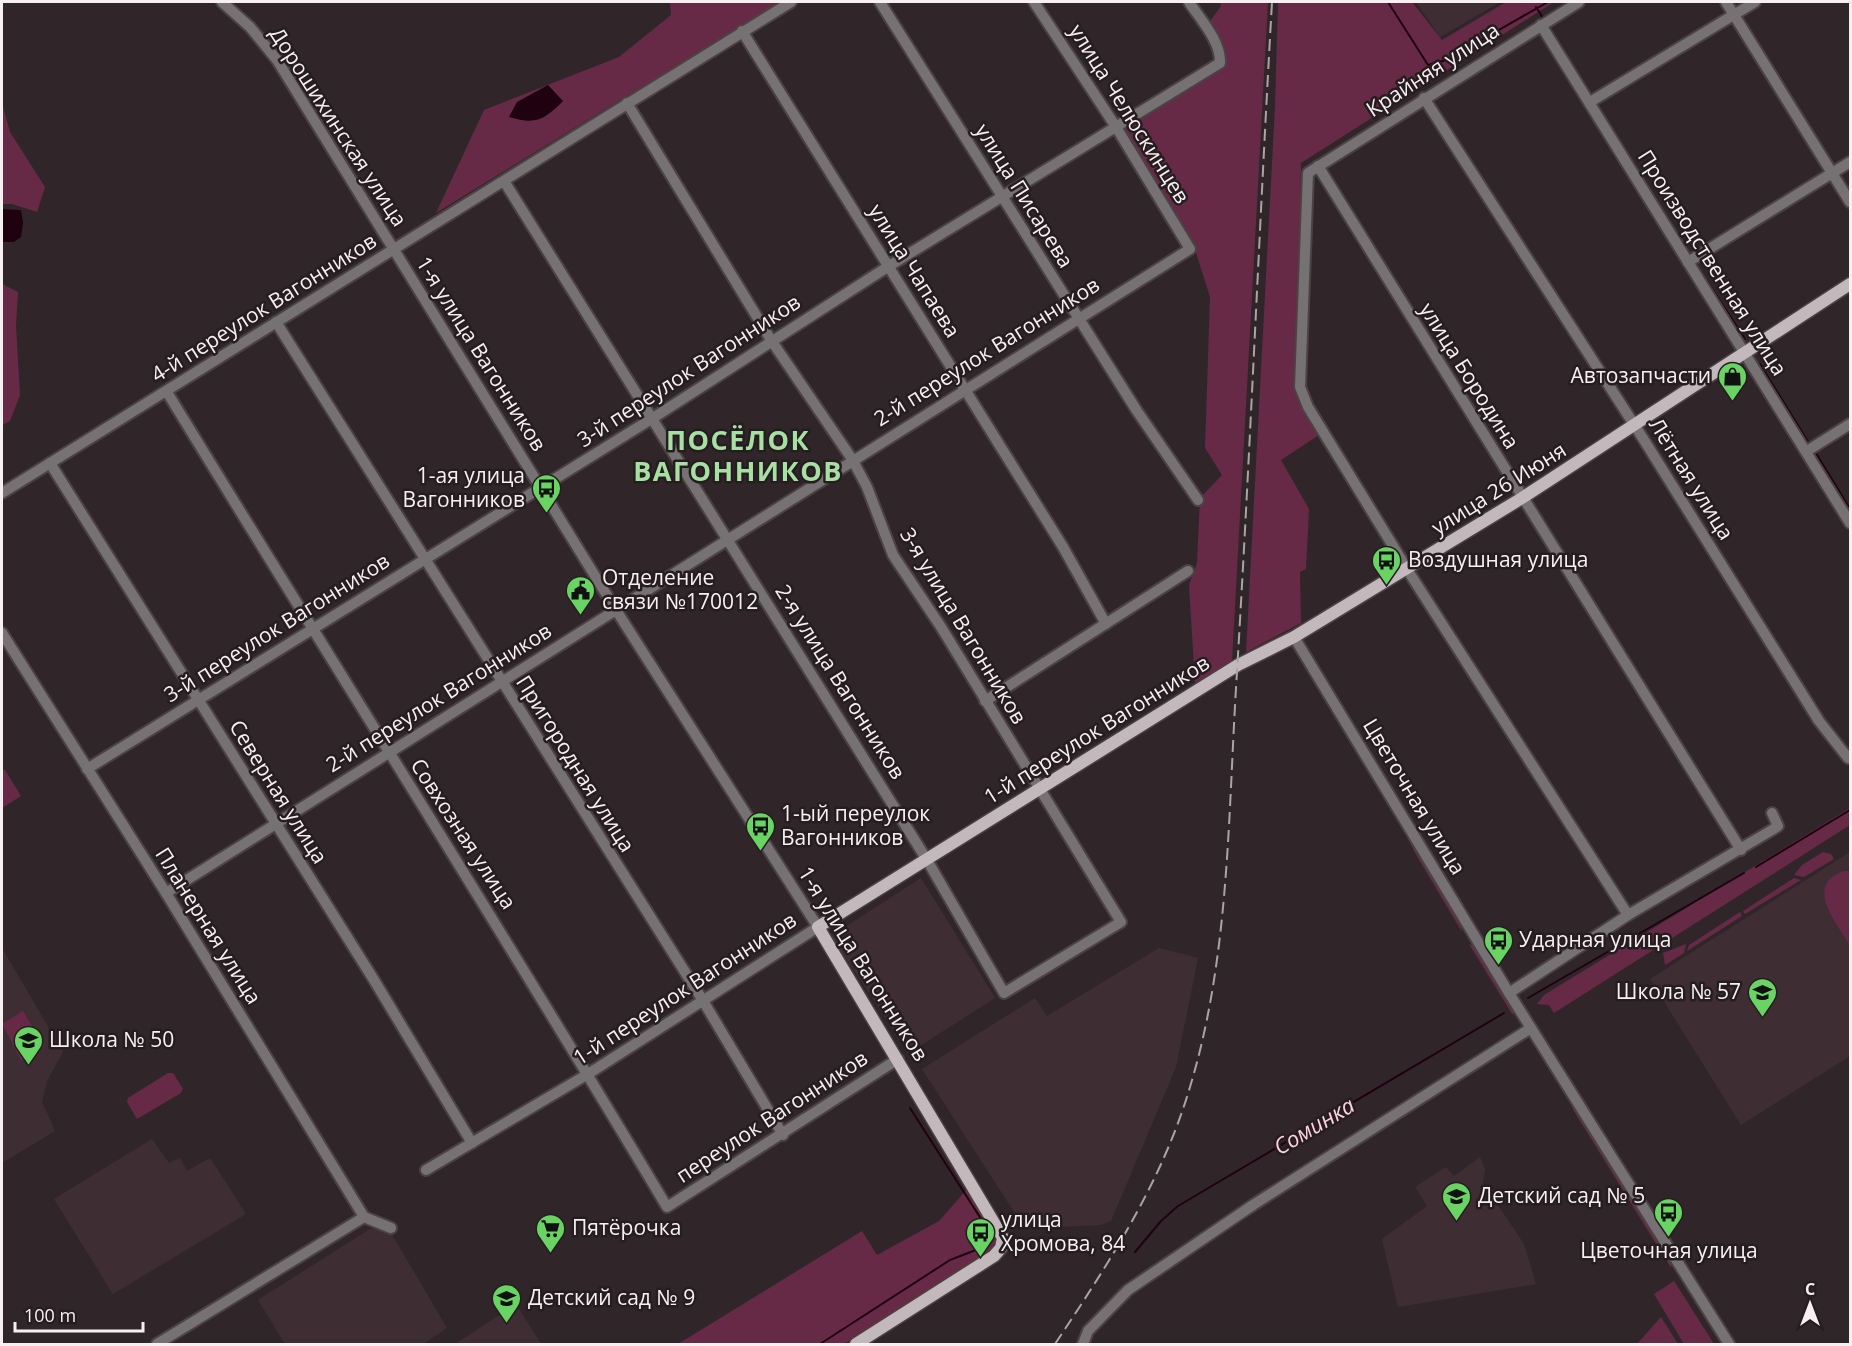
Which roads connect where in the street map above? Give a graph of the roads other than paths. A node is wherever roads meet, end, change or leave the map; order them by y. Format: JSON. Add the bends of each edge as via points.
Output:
{"nodes":[{"id":1,"x":222,"y":2,"type":"edge"},
{"id":2,"x":790,"y":2,"type":"edge"},
{"id":3,"x":880,"y":2,"type":"edge"},
{"id":4,"x":1034,"y":2,"type":"edge"},
{"id":5,"x":1189,"y":2,"type":"edge"},
{"id":6,"x":1580,"y":2,"type":"edge"},
{"id":7,"x":1726,"y":2,"type":"edge"},
{"id":8,"x":1755,"y":2,"type":"edge"},
{"id":9,"x":236,"y":6,"type":"edge"},
{"id":10,"x":1734,"y":15,"type":"junction"},
{"id":11,"x":1541,"y":25,"type":"junction"},
{"id":12,"x":742,"y":31,"type":"junction"},
{"id":13,"x":1424,"y":98,"type":"junction"},
{"id":14,"x":1590,"y":102,"type":"junction"},
{"id":15,"x":627,"y":103,"type":"junction"},
{"id":16,"x":1116,"y":126,"type":"junction"},
{"id":17,"x":1851,"y":162,"type":"edge"},
{"id":18,"x":1318,"y":166,"type":"junction"},
{"id":19,"x":1833,"y":173,"type":"junction"},
{"id":20,"x":504,"y":181,"type":"junction"},
{"id":21,"x":1001,"y":197,"type":"junction"},
{"id":22,"x":1851,"y":202,"type":"edge"},
{"id":23,"x":1190,"y":249,"type":"joint"},
{"id":24,"x":393,"y":250,"type":"junction"},
{"id":25,"x":1688,"y":262,"type":"junction"},
{"id":26,"x":889,"y":266,"type":"junction"},
{"id":27,"x":1851,"y":284,"type":"edge"},
{"id":28,"x":1079,"y":319,"type":"junction"},
{"id":29,"x":276,"y":322,"type":"junction"},
{"id":30,"x":771,"y":340,"type":"junction"},
{"id":31,"x":1745,"y":355,"type":"junction"},
{"id":32,"x":966,"y":391,"type":"junction"},
{"id":33,"x":167,"y":392,"type":"junction"},
{"id":34,"x":653,"y":418,"type":"junction"},
{"id":35,"x":1851,"y":424,"type":"edge"},
{"id":36,"x":1635,"y":426,"type":"junction"},
{"id":37,"x":1807,"y":451,"type":"junction"},
{"id":38,"x":852,"y":459,"type":"junction"},
{"id":39,"x":50,"y":463,"type":"junction"},
{"id":40,"x":541,"y":488,"type":"junction"},
{"id":41,"x":2,"y":494,"type":"edge"},
{"id":42,"x":1522,"y":498,"type":"junction"},
{"id":43,"x":1198,"y":500,"type":"dead end"},
{"id":44,"x":1851,"y":523,"type":"edge"},
{"id":45,"x":729,"y":540,"type":"junction"},
{"id":46,"x":425,"y":559,"type":"junction"},
{"id":47,"x":1407,"y":568,"type":"junction"},
{"id":48,"x":1188,"y":572,"type":"dead end"},
{"id":49,"x":616,"y":610,"type":"junction"},
{"id":50,"x":1106,"y":624,"type":"junction"},
{"id":51,"x":311,"y":629,"type":"junction"},
{"id":52,"x":2,"y":633,"type":"edge"},
{"id":53,"x":1294,"y":637,"type":"junction"},
{"id":54,"x":1238,"y":665,"type":"joint"},
{"id":55,"x":500,"y":681,"type":"junction"},
{"id":56,"x":197,"y":701,"type":"junction"},
{"id":57,"x":985,"y":701,"type":"junction"},
{"id":58,"x":388,"y":753,"type":"junction"},
{"id":59,"x":1849,"y":757,"type":"edge"},
{"id":60,"x":87,"y":769,"type":"junction"},
{"id":61,"x":1038,"y":789,"type":"junction"},
{"id":62,"x":1772,"y":813,"type":"dead end"},
{"id":63,"x":276,"y":824,"type":"junction"},
{"id":64,"x":1741,"y":850,"type":"junction"},
{"id":65,"x":927,"y":860,"type":"junction"},
{"id":66,"x":166,"y":893,"type":"junction"},
{"id":67,"x":1628,"y":915,"type":"junction"},
{"id":68,"x":818,"y":927,"type":"junction"},
{"id":69,"x":1004,"y":993,"type":"joint"},
{"id":70,"x":1509,"y":993,"type":"junction"},
{"id":71,"x":702,"y":999,"type":"junction"},
{"id":72,"x":1531,"y":1028,"type":"junction"},
{"id":73,"x":898,"y":1059,"type":"junction"},
{"id":74,"x":588,"y":1074,"type":"junction"},
{"id":75,"x":783,"y":1134,"type":"junction"},
{"id":76,"x":472,"y":1143,"type":"junction"},
{"id":77,"x":426,"y":1170,"type":"dead end"},
{"id":78,"x":667,"y":1207,"type":"joint"},
{"id":79,"x":1675,"y":1208,"type":"dead end"},
{"id":80,"x":364,"y":1217,"type":"junction"},
{"id":81,"x":1653,"y":1221,"type":"junction"},
{"id":82,"x":391,"y":1228,"type":"dead end"},
{"id":83,"x":156,"y":1344,"type":"edge"},
{"id":84,"x":856,"y":1344,"type":"edge"},
{"id":85,"x":1083,"y":1344,"type":"edge"},
{"id":86,"x":1729,"y":1344,"type":"edge"}],
"edges":[{"from":1,"to":9,"type":"street","name":"Дорошихинская улица"},
{"from":2,"to":12,"type":"street","name":"4-й переулок Вагонников"},
{"from":3,"to":21,"type":"street","name":"улица Писарева"},
{"from":4,"to":16,"type":"street","name":"улица Челюскинцев"},
{"from":5,"to":16,"type":"street","name":"3-й переулок Вагонников","via":[[1216,44],[1220,63]]},
{"from":6,"to":11,"type":"street","name":"Крайняя улица"},
{"from":7,"to":10,"type":"street"},
{"from":8,"to":10,"type":"street"},
{"from":9,"to":24,"type":"street","name":"Дорошихинская улица","via":[[277,60]]},
{"from":10,"to":14,"type":"street"},
{"from":10,"to":19,"type":"street"},
{"from":11,"to":13,"type":"street","name":"Крайняя улица"},
{"from":11,"to":14,"type":"street","name":"Производственная улица"},
{"from":12,"to":15,"type":"street","name":"4-й переулок Вагонников"},
{"from":12,"to":26,"type":"street","name":"улица Чапаева"},
{"from":13,"to":18,"type":"street","name":"Крайняя улица"},
{"from":13,"to":36,"type":"street","name":"Лётная улица"},
{"from":14,"to":25,"type":"street","name":"Производственная улица"},
{"from":15,"to":20,"type":"street","name":"4-й переулок Вагонников"},
{"from":15,"to":30,"type":"street","name":"3-я улица Вагонников"},
{"from":16,"to":21,"type":"street","name":"3-й переулок Вагонников"},
{"from":16,"to":23,"type":"street","name":"улица Челюскинцев"},
{"from":17,"to":19,"type":"street"},
{"from":18,"to":42,"type":"street","name":"улица Бородина"},
{"from":18,"to":47,"type":"street","name":"Крайняя улица","via":[[1308,173],[1300,387],[1308,407]]},
{"from":19,"to":22,"type":"street"},
{"from":19,"to":25,"type":"street"},
{"from":20,"to":24,"type":"street","name":"4-й переулок Вагонников"},
{"from":20,"to":34,"type":"street","name":"2-я улица Вагонников"},
{"from":21,"to":26,"type":"street","name":"3-й переулок Вагонников"},
{"from":21,"to":28,"type":"street","name":"улица Писарева"},
{"from":23,"to":28,"type":"street","name":"2-й переулок Вагонников"},
{"from":24,"to":29,"type":"street","name":"4-й переулок Вагонников"},
{"from":24,"to":40,"type":"street","name":"1-я улица Вагонников"},
{"from":25,"to":31,"type":"street","name":"Производственная улица"},
{"from":26,"to":30,"type":"street","name":"3-й переулок Вагонников"},
{"from":26,"to":32,"type":"street","name":"улица Чапаева"},
{"from":27,"to":31,"type":"main road","name":"улица 26 Июня"},
{"from":28,"to":32,"type":"street","name":"2-й переулок Вагонников"},
{"from":28,"to":43,"type":"street","name":"улица Писарева"},
{"from":29,"to":33,"type":"street","name":"4-й переулок Вагонников"},
{"from":29,"to":46,"type":"street","name":"Пригородная улица"},
{"from":30,"to":34,"type":"street","name":"3-й переулок Вагонников"},
{"from":30,"to":38,"type":"street","name":"3-я улица Вагонников"},
{"from":31,"to":36,"type":"main road","name":"улица 26 Июня"},
{"from":31,"to":37,"type":"street","name":"Производственная улица"},
{"from":32,"to":38,"type":"street","name":"2-й переулок Вагонников"},
{"from":32,"to":50,"type":"street","name":"улица Чапаева"},
{"from":33,"to":39,"type":"street","name":"4-й переулок Вагонников"},
{"from":33,"to":51,"type":"street","name":"Совхозная улица"},
{"from":34,"to":40,"type":"street","name":"3-й переулок Вагонников"},
{"from":34,"to":45,"type":"street","name":"2-я улица Вагонников"},
{"from":35,"to":37,"type":"street"},
{"from":36,"to":42,"type":"main road","name":"улица 26 Июня"},
{"from":36,"to":59,"type":"street","name":"Лётная улица","via":[[1820,721]]},
{"from":37,"to":44,"type":"street","name":"Производственная улица"},
{"from":38,"to":45,"type":"street","name":"2-й переулок Вагонников"},
{"from":38,"to":57,"type":"street","name":"3-я улица Вагонников","via":[[893,555]]},
{"from":39,"to":41,"type":"street","name":"4-й переулок Вагонников"},
{"from":39,"to":56,"type":"street","name":"Северная улица"},
{"from":40,"to":46,"type":"street","name":"3-й переулок Вагонников"},
{"from":40,"to":49,"type":"street","name":"1-я улица Вагонников"},
{"from":42,"to":47,"type":"main road","name":"улица 26 Июня"},
{"from":42,"to":64,"type":"street","name":"улица Бородина"},
{"from":45,"to":49,"type":"street","name":"2-й переулок Вагонников"},
{"from":45,"to":65,"type":"street","name":"2-я улица Вагонников"},
{"from":46,"to":51,"type":"street","name":"3-й переулок Вагонников"},
{"from":46,"to":55,"type":"street","name":"Пригородная улица"},
{"from":47,"to":53,"type":"main road","name":"улица 26 Июня"},
{"from":47,"to":67,"type":"street"},
{"from":48,"to":50,"type":"street"},
{"from":49,"to":55,"type":"street","name":"2-й переулок Вагонников"},
{"from":49,"to":68,"type":"street","name":"1-я улица Вагонников"},
{"from":50,"to":57,"type":"street"},
{"from":51,"to":56,"type":"street","name":"3-й переулок Вагонников"},
{"from":51,"to":58,"type":"street","name":"Совхозная улица"},
{"from":52,"to":60,"type":"street","name":"Планерная улица"},
{"from":53,"to":54,"type":"main road","name":"улица 26 Июня"},
{"from":53,"to":70,"type":"street","name":"Цветочная улица"},
{"from":54,"to":61,"type":"main road","name":"1-й переулок Вагонников"},
{"from":55,"to":58,"type":"street","name":"2-й переулок Вагонников"},
{"from":55,"to":71,"type":"street","name":"Пригородная улица"},
{"from":56,"to":60,"type":"street","name":"3-й переулок Вагонников"},
{"from":56,"to":63,"type":"street","name":"Северная улица"},
{"from":57,"to":61,"type":"street","name":"3-я улица Вагонников"},
{"from":58,"to":63,"type":"street","name":"2-й переулок Вагонников"},
{"from":58,"to":74,"type":"street","name":"Совхозная улица"},
{"from":60,"to":66,"type":"street","name":"Планерная улица"},
{"from":61,"to":65,"type":"main road","name":"1-й переулок Вагонников"},
{"from":61,"to":69,"type":"street","name":"3-я улица Вагонников","via":[[1121,922]]},
{"from":62,"to":64,"type":"street","via":[[1778,826]]},
{"from":63,"to":66,"type":"street","name":"2-й переулок Вагонников"},
{"from":63,"to":76,"type":"street","name":"Северная улица"},
{"from":64,"to":67,"type":"street"},
{"from":65,"to":68,"type":"main road","name":"1-й переулок Вагонников"},
{"from":65,"to":69,"type":"street","name":"2-я улица Вагонников"},
{"from":66,"to":80,"type":"street","name":"Планерная улица"},
{"from":67,"to":70,"type":"street"},
{"from":68,"to":71,"type":"street","name":"1-й переулок Вагонников"},
{"from":68,"to":73,"type":"main road","name":"1-я улица Вагонников"},
{"from":70,"to":72,"type":"street","name":"Цветочная улица"},
{"from":71,"to":74,"type":"street","name":"1-й переулок Вагонников"},
{"from":71,"to":75,"type":"street","name":"Пригородная улица"},
{"from":72,"to":81,"type":"street","name":"Цветочная улица"},
{"from":72,"to":85,"type":"street","via":[[1253,1205],[1128,1290],[1088,1331]]},
{"from":73,"to":75,"type":"street","name":"переулок Вагонников"},
{"from":73,"to":84,"type":"main road","name":"1-я улица Вагонников","via":[[1001,1231],[1002,1245],[994,1256]]},
{"from":74,"to":76,"type":"street","name":"1-й переулок Вагонников"},
{"from":74,"to":78,"type":"street","name":"Совхозная улица"},
{"from":75,"to":78,"type":"street","name":"переулок Вагонников"},
{"from":76,"to":77,"type":"street","name":"1-й переулок Вагонников"},
{"from":79,"to":81,"type":"street"},
{"from":80,"to":82,"type":"street"},
{"from":80,"to":83,"type":"street"},
{"from":81,"to":86,"type":"street","name":"Цветочная улица"}]}
